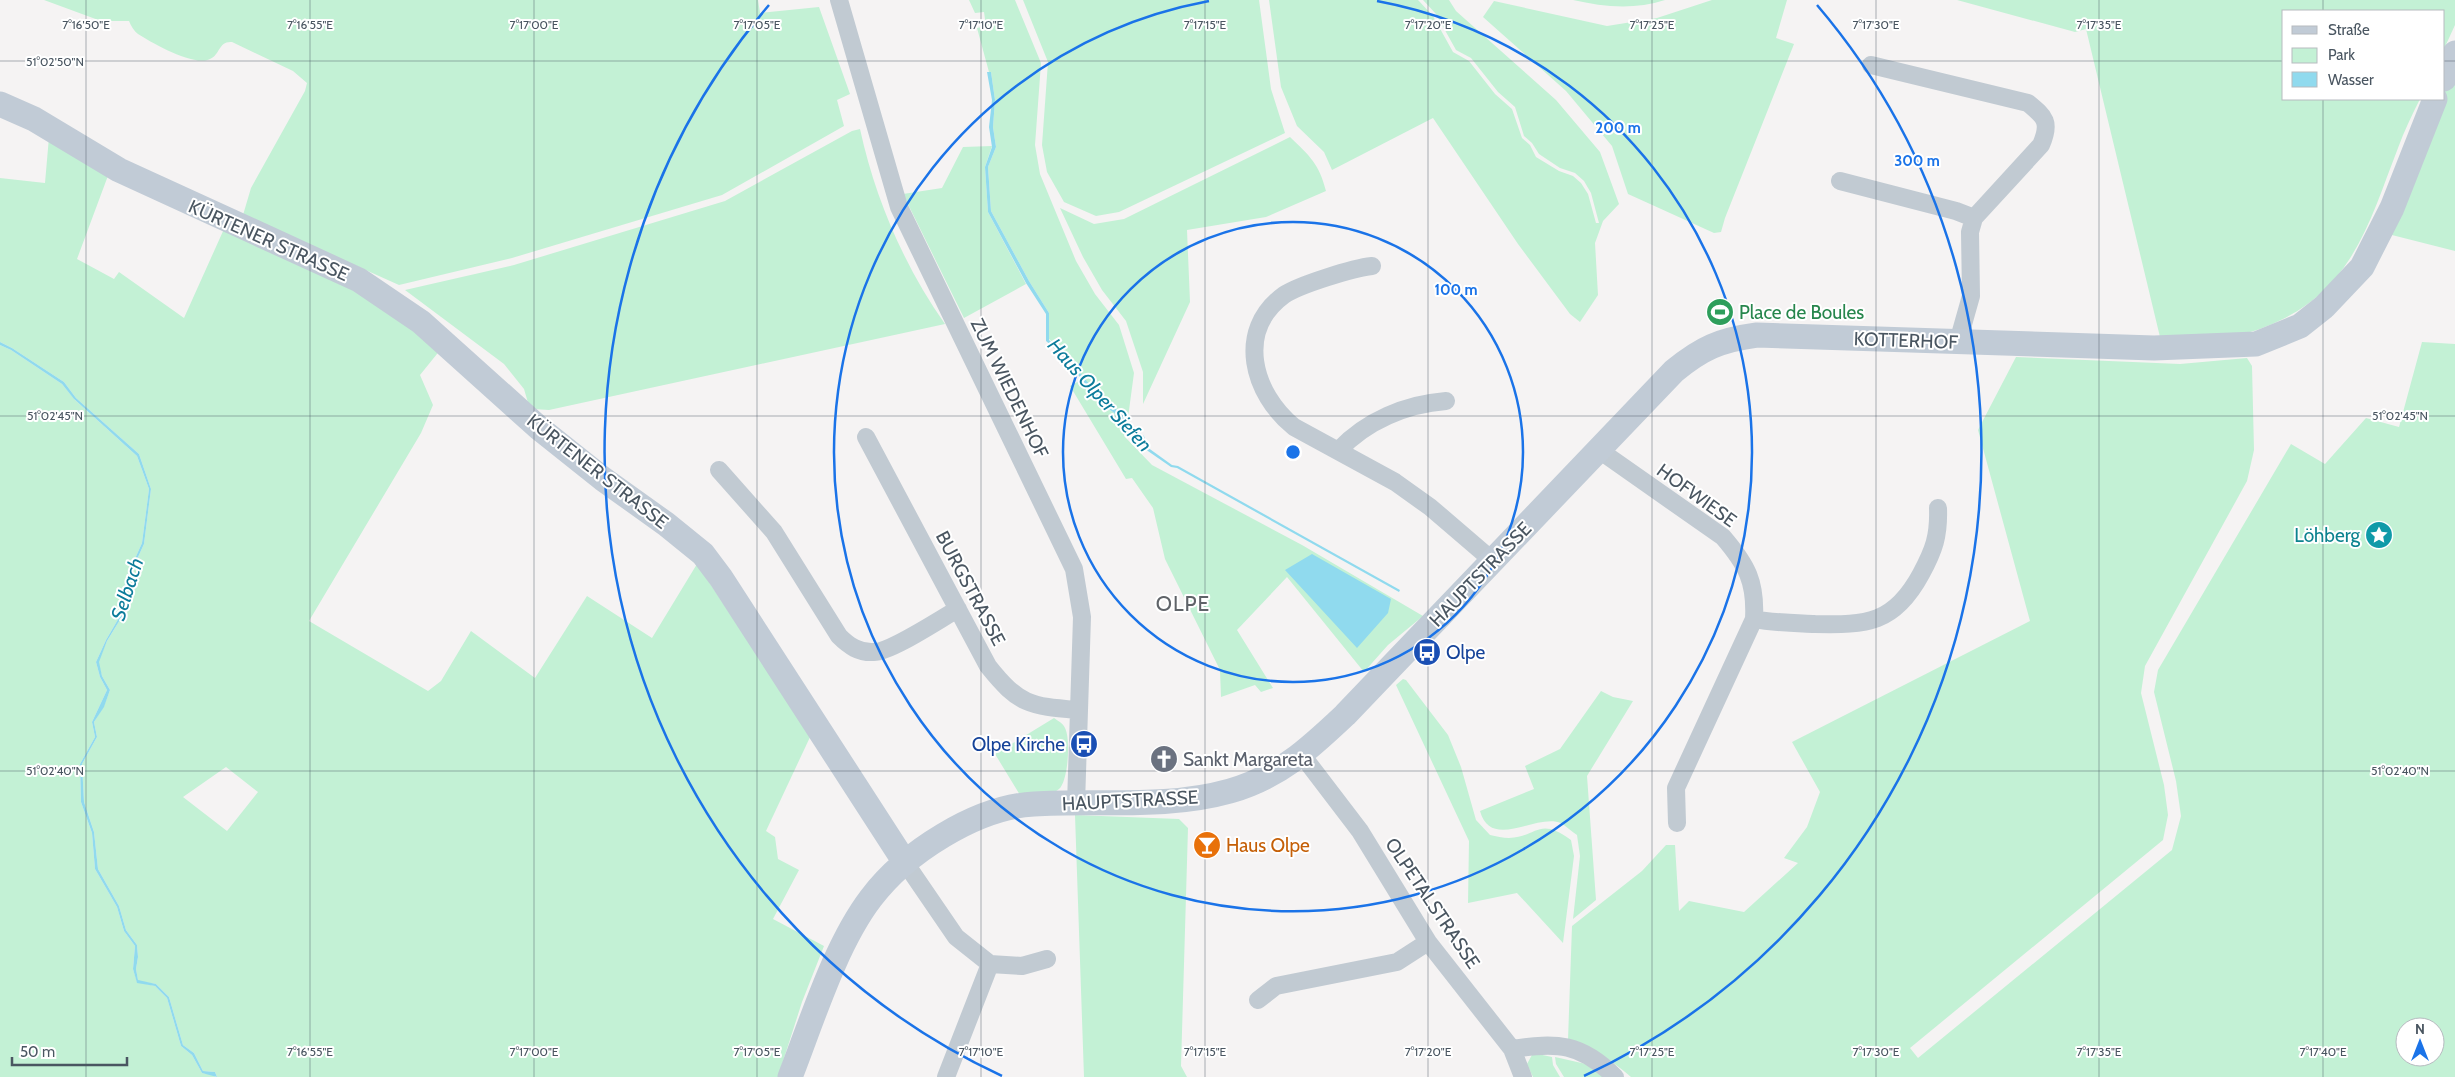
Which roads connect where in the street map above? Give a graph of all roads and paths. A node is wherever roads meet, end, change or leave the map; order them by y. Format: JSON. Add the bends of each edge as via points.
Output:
{"nodes":[{"id":1,"x":839,"y":0,"type":"edge"},
{"id":2,"x":2455,"y":53,"type":"edge"},
{"id":3,"x":1871,"y":65,"type":"dead end"},
{"id":4,"x":2445,"y":77,"type":"edge"},
{"id":5,"x":2435,"y":100,"type":"edge"},
{"id":6,"x":0,"y":104,"type":"edge"},
{"id":7,"x":1840,"y":181,"type":"dead end"},
{"id":8,"x":1974,"y":218,"type":"junction"},
{"id":9,"x":1372,"y":266,"type":"dead end"},
{"id":10,"x":1958,"y":342,"type":"junction"},
{"id":11,"x":1446,"y":401,"type":"dead end"},
{"id":12,"x":866,"y":437,"type":"dead end"},
{"id":13,"x":1339,"y":450,"type":"junction"},
{"id":14,"x":1599,"y":450,"type":"junction"},
{"id":15,"x":719,"y":470,"type":"dead end"},
{"id":16,"x":1938,"y":508,"type":"dead end"},
{"id":17,"x":1493,"y":561,"type":"junction"},
{"id":18,"x":958,"y":609,"type":"junction"},
{"id":19,"x":1754,"y":619,"type":"junction"},
{"id":20,"x":1078,"y":710,"type":"junction"},
{"id":21,"x":1302,"y":755,"type":"junction"},
{"id":22,"x":1076,"y":804,"type":"junction"},
{"id":23,"x":1677,"y":823,"type":"dead end"},
{"id":24,"x":904,"y":861,"type":"junction"},
{"id":25,"x":1428,"y":942,"type":"junction"},
{"id":26,"x":1047,"y":959,"type":"dead end"},
{"id":27,"x":990,"y":964,"type":"junction"},
{"id":28,"x":1258,"y":1000,"type":"dead end"},
{"id":29,"x":1512,"y":1049,"type":"junction"},
{"id":30,"x":790,"y":1077,"type":"edge"},
{"id":31,"x":946,"y":1077,"type":"edge"},
{"id":32,"x":1523,"y":1077,"type":"edge"},
{"id":33,"x":1615,"y":1077,"type":"edge"}],
"edges":[{"from":1,"to":20,"type":"street","name":"ZUM WIEDENHOF","via":[[899,207],[1074,569],[1082,617]]},
{"from":2,"to":4,"type":"street"},
{"from":3,"to":8,"type":"street","via":[[2028,103],[2043,115],[2047,130],[2042,145]]},
{"from":5,"to":10,"type":"street","name":"KOTTERHOF","via":[[2392,208],[2362,267],[2300,326],[2256,344],[2154,348]]},
{"from":6,"to":24,"type":"street","name":"KÜRTENER STRASSE","via":[[34,118],[104,162],[380,292],[449,346],[539,428],[603,480],[703,554]]},
{"from":7,"to":8,"type":"street"},
{"from":8,"to":10,"type":"street","via":[[1970,232],[1971,296]]},
{"from":9,"to":13,"type":"street","via":[[1355,268],[1286,294],[1264,318],[1258,333],[1255,369],[1269,401],[1294,427]]},
{"from":10,"to":14,"type":"street","name":"KOTTERHOF","via":[[1788,335],[1735,338],[1697,352],[1674,371]]},
{"from":11,"to":13,"type":"street","via":[[1426,402],[1371,422]]},
{"from":12,"to":18,"type":"street","name":"BURGSTRASSE"},
{"from":13,"to":17,"type":"street","via":[[1395,482],[1430,507]]},
{"from":14,"to":17,"type":"street","name":"HAUPTSTRASSE"},
{"from":14,"to":19,"type":"street","name":"HOFWIESE","via":[[1723,537],[1740,557],[1750,578],[1755,598]]},
{"from":15,"to":18,"type":"street","via":[[774,532],[839,636],[850,647],[875,653]]},
{"from":16,"to":19,"type":"street","via":[[1939,531],[1930,557],[1916,583],[1888,613],[1868,622],[1847,625]]},
{"from":17,"to":21,"type":"street","name":"HAUPTSTRASSE","via":[[1345,716]]},
{"from":18,"to":20,"type":"street","name":"BURGSTRASSE","via":[[988,666],[1018,698],[1039,706]]},
{"from":19,"to":23,"type":"street","name":"HOFWIESE","via":[[1676,788]]},
{"from":20,"to":22,"type":"street","name":"ZUM WIEDENHOF"},
{"from":21,"to":22,"type":"street","name":"HAUPTSTRASSE","via":[[1259,780],[1210,795],[1141,803]]},
{"from":21,"to":25,"type":"street","name":"OLPETALSTRASSE","via":[[1360,831]]},
{"from":22,"to":24,"type":"street","name":"HAUPTSTRASSE","via":[[1032,804],[996,812],[949,831]]},
{"from":24,"to":27,"type":"street","via":[[956,937]]},
{"from":24,"to":30,"type":"street","name":"HAUPTSTRASSE","via":[[871,898],[847,937]]},
{"from":25,"to":28,"type":"street","via":[[1397,962],[1276,986]]},
{"from":25,"to":29,"type":"street","name":"OLPETALSTRASSE"},
{"from":26,"to":27,"type":"street","via":[[1022,966]]},
{"from":27,"to":31,"type":"street"},
{"from":29,"to":32,"type":"street","name":"OLPETALSTRASSE"},
{"from":29,"to":33,"type":"street","via":[[1542,1045],[1565,1047],[1586,1053]]}]}
